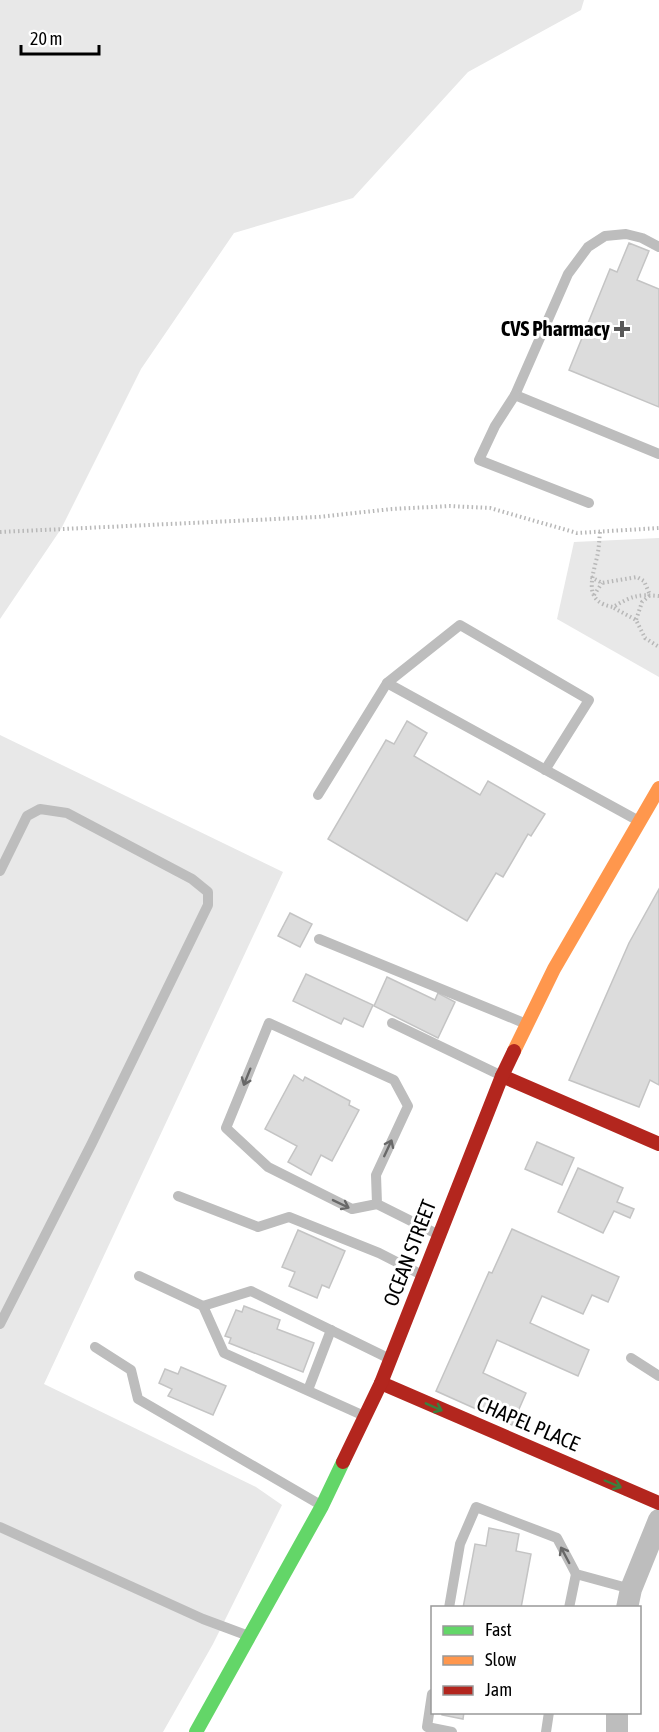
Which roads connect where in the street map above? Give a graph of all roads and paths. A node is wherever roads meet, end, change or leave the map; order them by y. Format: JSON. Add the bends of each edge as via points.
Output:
{"nodes":[{"id":1,"x":659,"y":247,"type":"edge"},
{"id":2,"x":515,"y":395,"type":"junction"},
{"id":3,"x":659,"y":454,"type":"edge"},
{"id":4,"x":589,"y":503,"type":"dead end"},
{"id":5,"x":659,"y":528,"type":"edge"},
{"id":6,"x":0,"y":532,"type":"edge"},
{"id":7,"x":600,"y":534,"type":"junction"},
{"id":8,"x":591,"y":577,"type":"junction"},
{"id":9,"x":602,"y":583,"type":"junction"},
{"id":10,"x":594,"y":595,"type":"junction"},
{"id":11,"x":650,"y":595,"type":"junction"},
{"id":12,"x":659,"y":596,"type":"edge"},
{"id":13,"x":614,"y":607,"type":"junction"},
{"id":14,"x":636,"y":620,"type":"junction"},
{"id":15,"x":659,"y":647,"type":"edge"},
{"id":16,"x":387,"y":683,"type":"junction"},
{"id":17,"x":545,"y":770,"type":"junction"},
{"id":18,"x":659,"y":788,"type":"edge"},
{"id":19,"x":318,"y":795,"type":"dead end"},
{"id":20,"x":639,"y":822,"type":"junction"},
{"id":21,"x":0,"y":871,"type":"edge"},
{"id":22,"x":320,"y":939,"type":"dead end"},
{"id":23,"x":392,"y":1023,"type":"dead end"},
{"id":24,"x":527,"y":1024,"type":"junction"},
{"id":25,"x":502,"y":1076,"type":"junction"},
{"id":26,"x":659,"y":1144,"type":"edge"},
{"id":27,"x":178,"y":1196,"type":"dead end"},
{"id":28,"x":376,"y":1204,"type":"junction"},
{"id":29,"x":440,"y":1235,"type":"junction"},
{"id":30,"x":139,"y":1276,"type":"dead end"},
{"id":31,"x":424,"y":1276,"type":"junction"},
{"id":32,"x":202,"y":1306,"type":"junction"},
{"id":33,"x":0,"y":1324,"type":"edge"},
{"id":34,"x":331,"y":1330,"type":"junction"},
{"id":35,"x":96,"y":1347,"type":"dead end"},
{"id":36,"x":631,"y":1358,"type":"dead end"},
{"id":37,"x":390,"y":1359,"type":"junction"},
{"id":38,"x":659,"y":1376,"type":"edge"},
{"id":39,"x":381,"y":1383,"type":"junction"},
{"id":40,"x":308,"y":1390,"type":"junction"},
{"id":41,"x":364,"y":1416,"type":"junction"},
{"id":42,"x":659,"y":1503,"type":"edge"},
{"id":43,"x":322,"y":1506,"type":"junction"},
{"id":44,"x":659,"y":1520,"type":"edge"},
{"id":45,"x":0,"y":1527,"type":"edge"},
{"id":46,"x":576,"y":1574,"type":"junction"},
{"id":47,"x":629,"y":1598,"type":"edge"},
{"id":48,"x":449,"y":1606,"type":"edge"},
{"id":49,"x":569,"y":1606,"type":"edge"},
{"id":50,"x":249,"y":1636,"type":"junction"},
{"id":51,"x":431,"y":1700,"type":"edge"},
{"id":52,"x":549,"y":1714,"type":"edge"},
{"id":53,"x":617,"y":1714,"type":"edge"},
{"id":54,"x":196,"y":1732,"type":"edge"},
{"id":55,"x":452,"y":1732,"type":"edge"},
{"id":56,"x":546,"y":1732,"type":"edge"},
{"id":57,"x":617,"y":1732,"type":"edge"}],
"edges":[{"from":1,"to":2,"type":"lane","via":[[626,234],[605,236],[588,247],[568,274]]},
{"from":2,"to":3,"type":"lane"},
{"from":2,"to":4,"type":"lane","via":[[479,460]]},
{"from":5,"to":7,"type":"path"},
{"from":6,"to":7,"type":"path","via":[[318,517],[450,506],[490,508],[577,533]]},
{"from":7,"to":8,"type":"path"},
{"from":8,"to":9,"type":"path"},
{"from":8,"to":10,"type":"path"},
{"from":9,"to":10,"type":"path"},
{"from":9,"to":11,"type":"path","via":[[637,577],[644,581]]},
{"from":10,"to":13,"type":"path","via":[[604,605]]},
{"from":11,"to":12,"type":"path"},
{"from":11,"to":13,"type":"path","via":[[637,595]]},
{"from":11,"to":14,"type":"path","via":[[642,603]]},
{"from":13,"to":14,"type":"path"},
{"from":14,"to":15,"type":"path","via":[[645,638]]},
{"from":16,"to":17,"type":"lane"},
{"from":16,"to":17,"type":"lane","via":[[460,625],[589,700]]},
{"from":16,"to":19,"type":"lane"},
{"from":17,"to":20,"type":"lane"},
{"from":18,"to":20,"type":"main road","name":"OCEAN STREET"},
{"from":20,"to":24,"type":"main road","name":"OCEAN STREET","via":[[554,969]]},
{"from":21,"to":33,"type":"lane","via":[[27,816],[40,809],[67,813],[192,879],[208,892],[208,905],[173,978]]},
{"from":22,"to":24,"type":"lane"},
{"from":23,"to":25,"type":"lane"},
{"from":24,"to":25,"type":"main road","name":"OCEAN STREET"},
{"from":25,"to":26,"type":"main road"},
{"from":25,"to":29,"type":"main road","name":"OCEAN STREET"},
{"from":27,"to":31,"type":"lane","via":[[258,1227],[289,1217],[379,1253]]},
{"from":28,"to":28,"type":"lane","one_way":true,"via":[[376,1175],[408,1106],[394,1080],[269,1023],[226,1128],[268,1167],[352,1209]]},
{"from":28,"to":29,"type":"lane"},
{"from":29,"to":31,"type":"main road","name":"OCEAN STREET"},
{"from":30,"to":32,"type":"lane"},
{"from":31,"to":37,"type":"main road","name":"OCEAN STREET"},
{"from":32,"to":34,"type":"lane","via":[[251,1291]]},
{"from":32,"to":40,"type":"lane","via":[[224,1353]]},
{"from":34,"to":37,"type":"lane"},
{"from":34,"to":40,"type":"lane"},
{"from":35,"to":43,"type":"lane","via":[[131,1370],[138,1400]]},
{"from":36,"to":38,"type":"lane"},
{"from":37,"to":39,"type":"main road","name":"OCEAN STREET"},
{"from":39,"to":41,"type":"main road","name":"OCEAN STREET"},
{"from":39,"to":42,"type":"main road","name":"CHAPEL PLACE","one_way":true},
{"from":40,"to":41,"type":"lane"},
{"from":41,"to":43,"type":"main road","name":"OCEAN STREET"},
{"from":43,"to":50,"type":"main road","name":"OCEAN STREET"},
{"from":44,"to":47,"type":"street"},
{"from":45,"to":50,"type":"lane"},
{"from":46,"to":47,"type":"lane"},
{"from":46,"to":48,"type":"lane","one_way":true,"via":[[557,1539],[476,1507],[460,1544]]},
{"from":46,"to":49,"type":"lane"},
{"from":50,"to":54,"type":"main road","name":"OCEAN STREET"},
{"from":51,"to":55,"type":"lane","via":[[426,1727]]},
{"from":52,"to":56,"type":"lane"},
{"from":53,"to":57,"type":"street"}]}
